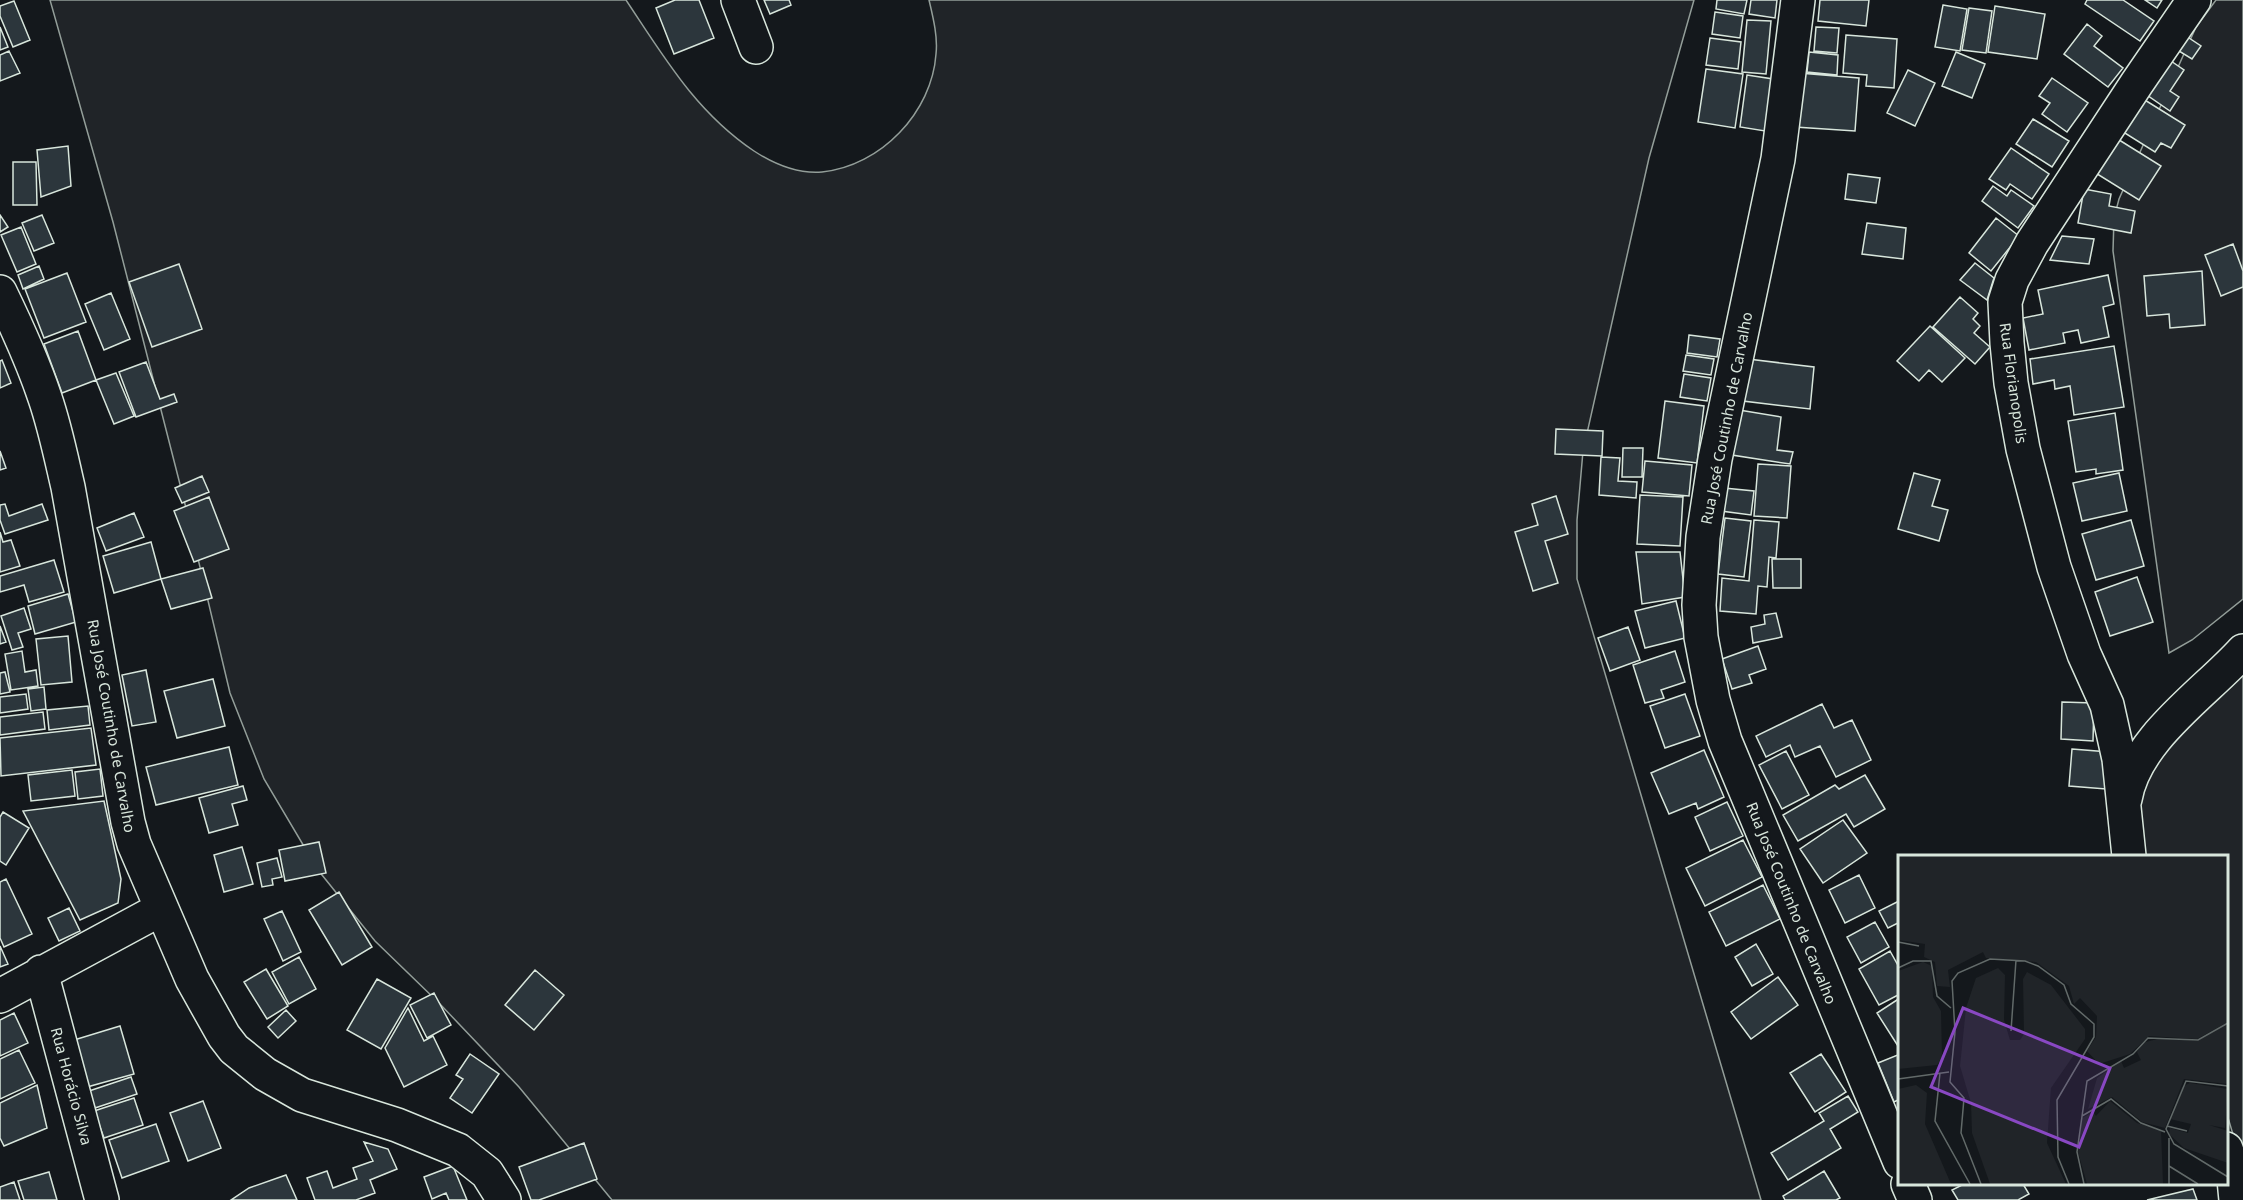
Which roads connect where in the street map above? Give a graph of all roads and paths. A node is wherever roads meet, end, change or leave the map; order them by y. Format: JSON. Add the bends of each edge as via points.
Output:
{"nodes":[{"id":1,"x":738,"y":0,"type":"edge"},
{"id":2,"x":1798,"y":0,"type":"edge"},
{"id":3,"x":2194,"y":0,"type":"edge"},
{"id":4,"x":756,"y":47,"type":"dead end"},
{"id":5,"x":0,"y":292,"type":"edge"},
{"id":6,"x":2243,"y":651,"type":"edge"},
{"id":7,"x":2124,"y":806,"type":"junction"},
{"id":8,"x":2129,"y":855,"type":"edge"},
{"id":9,"x":161,"y":909,"type":"junction"},
{"id":10,"x":41,"y":972,"type":"junction"},
{"id":11,"x":0,"y":996,"type":"edge"},
{"id":12,"x":2228,"y":1155,"type":"edge"},
{"id":13,"x":1898,"y":1160,"type":"edge"},
{"id":14,"x":1908,"y":1185,"type":"edge"},
{"id":15,"x":102,"y":1200,"type":"edge"},
{"id":16,"x":504,"y":1200,"type":"edge"},
{"id":17,"x":1915,"y":1200,"type":"edge"},
{"id":18,"x":2236,"y":1200,"type":"edge"}],
"edges":[{"from":1,"to":4,"type":"street"},
{"from":2,"to":13,"type":"street","name":"Rua José Coutinho de Carvalho","via":[[1778,159],[1715,459],[1700,570],[1701,637],[1725,741]]},
{"from":3,"to":7,"type":"street","name":"Rua Florianopolis","via":[[2032,243],[2005,302],[2007,344],[2023,449],[2054,567],[2106,705],[2119,759]]},
{"from":5,"to":9,"type":"street","name":"Rua José Coutinho de Carvalho","via":[[30,357],[58,443],[128,822]]},
{"from":6,"to":7,"type":"street","via":[[2151,744],[2129,782]]},
{"from":7,"to":8,"type":"street","name":"Rua Florianopolis"},
{"from":9,"to":10,"type":"street"},
{"from":9,"to":16,"type":"street","name":"Rua José Coutinho de Carvalho","via":[[192,979],[224,1036],[248,1062],[302,1095],[397,1125],[458,1150],[488,1173]]},
{"from":10,"to":11,"type":"street"},
{"from":10,"to":15,"type":"street","name":"Rua Horácio Silva"},
{"from":12,"to":18,"type":"street"},
{"from":14,"to":17,"type":"street"}]}
